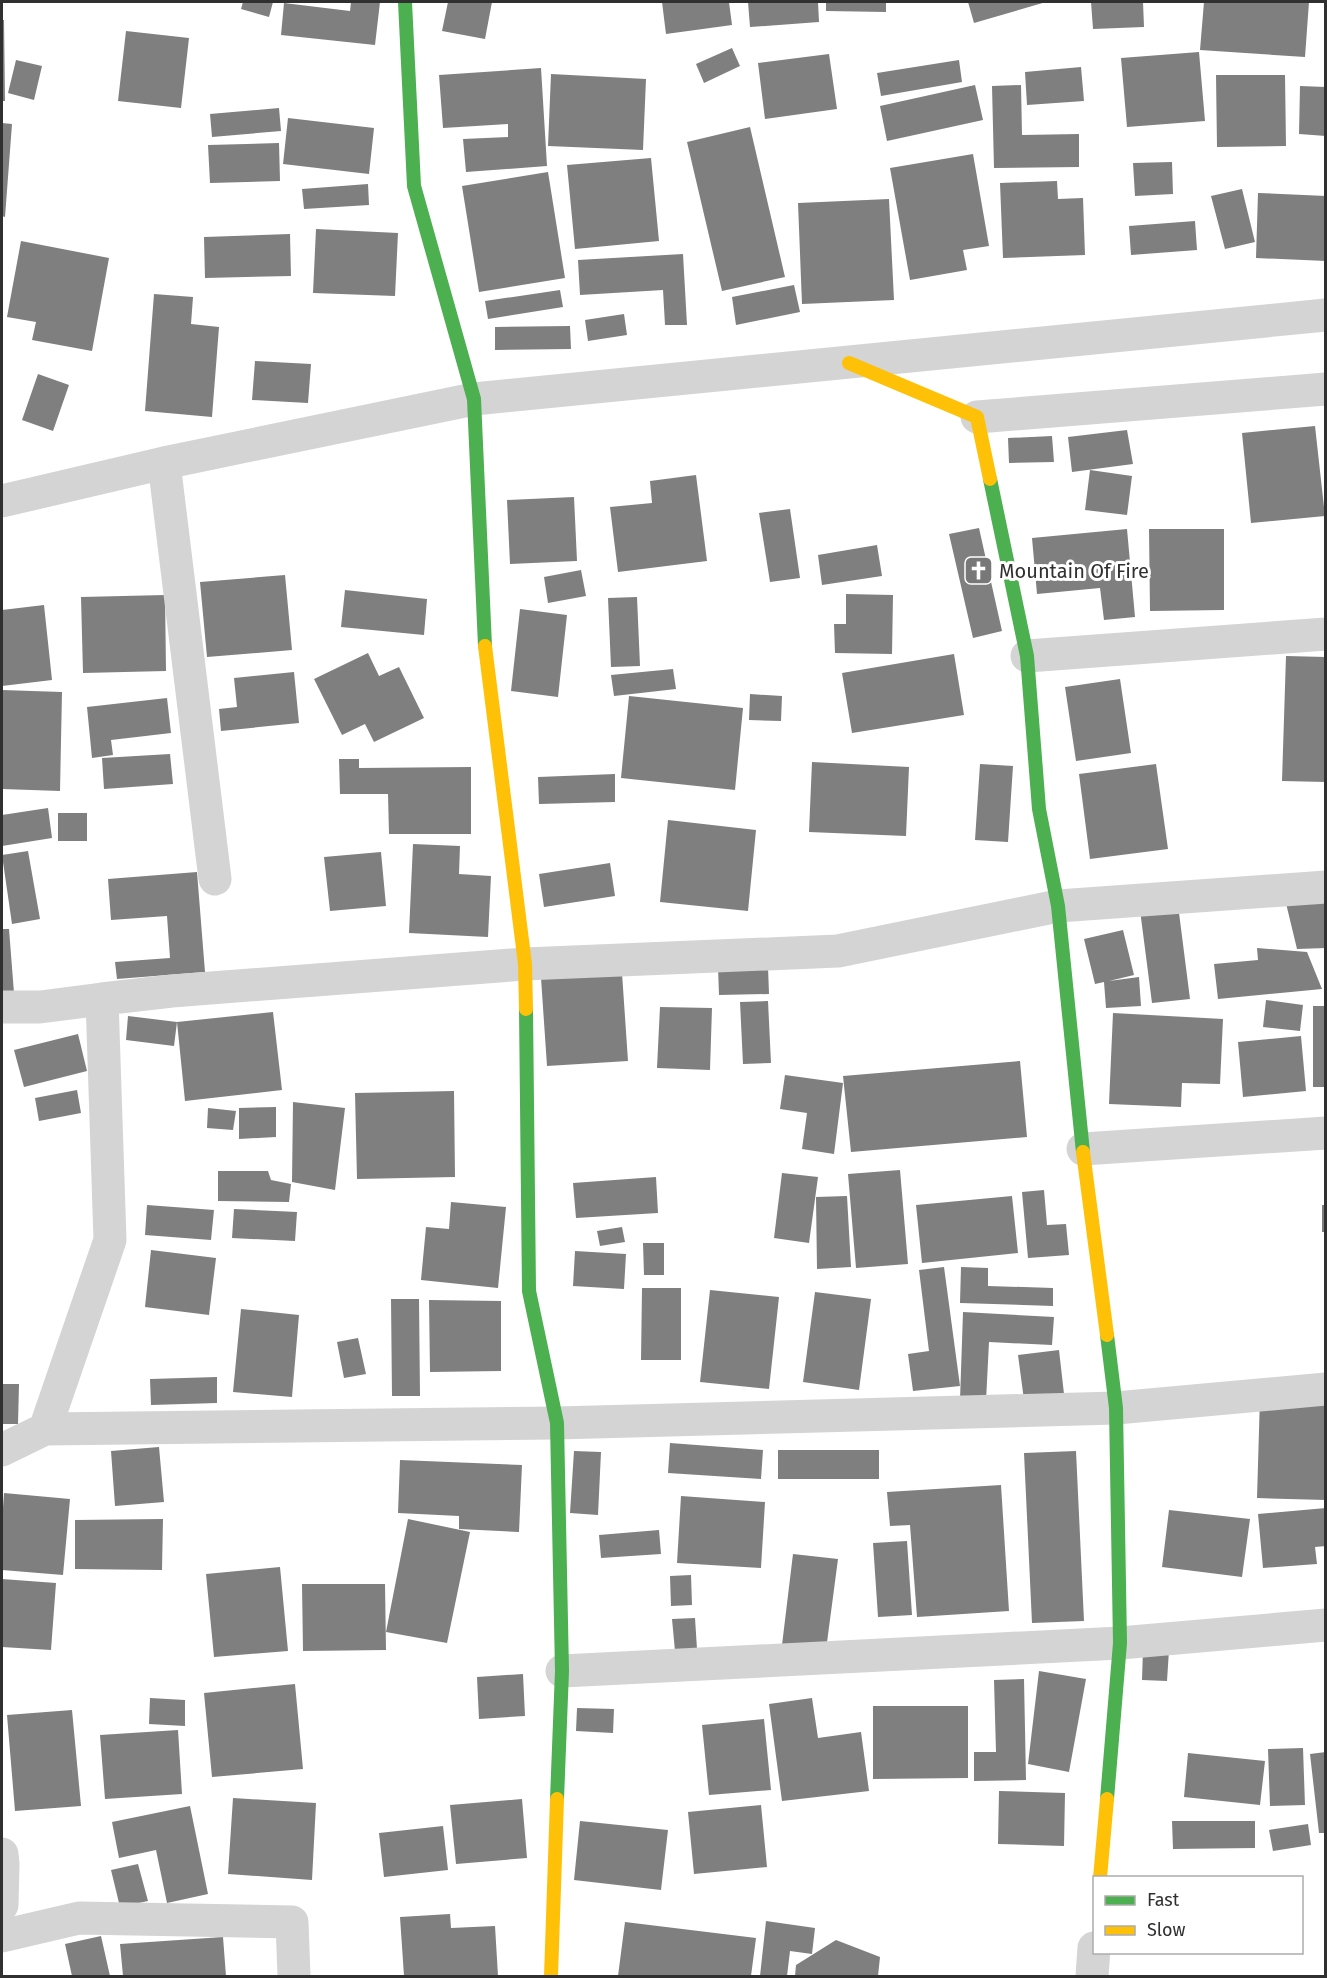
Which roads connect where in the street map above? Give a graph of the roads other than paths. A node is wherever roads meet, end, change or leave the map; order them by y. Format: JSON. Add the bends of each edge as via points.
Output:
{"nodes":[{"id":1,"x":405,"y":2,"type":"edge"},
{"id":2,"x":1326,"y":315,"type":"edge"},
{"id":3,"x":849,"y":363,"type":"junction"},
{"id":4,"x":1326,"y":389,"type":"edge"},
{"id":5,"x":474,"y":399,"type":"junction"},
{"id":6,"x":977,"y":417,"type":"junction"},
{"id":7,"x":164,"y":463,"type":"junction"},
{"id":8,"x":2,"y":501,"type":"edge"},
{"id":9,"x":1326,"y":634,"type":"edge"},
{"id":10,"x":1027,"y":656,"type":"junction"},
{"id":11,"x":215,"y":879,"type":"dead end"},
{"id":12,"x":1326,"y":887,"type":"edge"},
{"id":13,"x":1058,"y":906,"type":"junction"},
{"id":14,"x":525,"y":964,"type":"junction"},
{"id":15,"x":102,"y":999,"type":"junction"},
{"id":16,"x":2,"y":1007,"type":"edge"},
{"id":17,"x":1326,"y":1133,"type":"edge"},
{"id":18,"x":1083,"y":1149,"type":"junction"},
{"id":19,"x":1326,"y":1389,"type":"edge"},
{"id":20,"x":1116,"y":1408,"type":"junction"},
{"id":21,"x":557,"y":1424,"type":"junction"},
{"id":22,"x":45,"y":1429,"type":"junction"},
{"id":23,"x":2,"y":1450,"type":"edge"},
{"id":24,"x":1326,"y":1625,"type":"edge"},
{"id":25,"x":1120,"y":1643,"type":"junction"},
{"id":26,"x":562,"y":1671,"type":"junction"},
{"id":27,"x":2,"y":1854,"type":"edge"},
{"id":28,"x":1100,"y":1876,"type":"edge"},
{"id":29,"x":2,"y":1905,"type":"edge"},
{"id":30,"x":2,"y":1936,"type":"edge"},
{"id":31,"x":1094,"y":1954,"type":"edge"},
{"id":32,"x":294,"y":1977,"type":"edge"},
{"id":33,"x":551,"y":1977,"type":"edge"},
{"id":34,"x":1092,"y":1977,"type":"edge"}],
"edges":[{"from":1,"to":5,"type":"street","via":[[414,186]]},
{"from":2,"to":3,"type":"street"},
{"from":3,"to":5,"type":"street"},
{"from":3,"to":6,"type":"street"},
{"from":4,"to":6,"type":"street"},
{"from":5,"to":7,"type":"street"},
{"from":5,"to":14,"type":"street","via":[[486,663]]},
{"from":6,"to":10,"type":"street"},
{"from":7,"to":8,"type":"street"},
{"from":7,"to":11,"type":"street"},
{"from":9,"to":10,"type":"street"},
{"from":10,"to":13,"type":"street","via":[[1040,809]]},
{"from":12,"to":13,"type":"street"},
{"from":13,"to":14,"type":"street","via":[[838,951]]},
{"from":13,"to":18,"type":"street"},
{"from":14,"to":15,"type":"street"},
{"from":14,"to":21,"type":"street","via":[[529,1291]]},
{"from":15,"to":16,"type":"street","via":[[40,1007]]},
{"from":15,"to":22,"type":"street","via":[[110,1240]]},
{"from":17,"to":18,"type":"street"},
{"from":18,"to":20,"type":"street"},
{"from":19,"to":20,"type":"street"},
{"from":20,"to":21,"type":"street"},
{"from":20,"to":25,"type":"street"},
{"from":21,"to":22,"type":"street"},
{"from":21,"to":26,"type":"street"},
{"from":22,"to":23,"type":"street"},
{"from":24,"to":25,"type":"street"},
{"from":25,"to":26,"type":"street"},
{"from":25,"to":28,"type":"street"},
{"from":26,"to":33,"type":"street"},
{"from":27,"to":29,"type":"street"},
{"from":30,"to":32,"type":"street","via":[[79,1918],[292,1922]]},
{"from":31,"to":34,"type":"street"}]}
